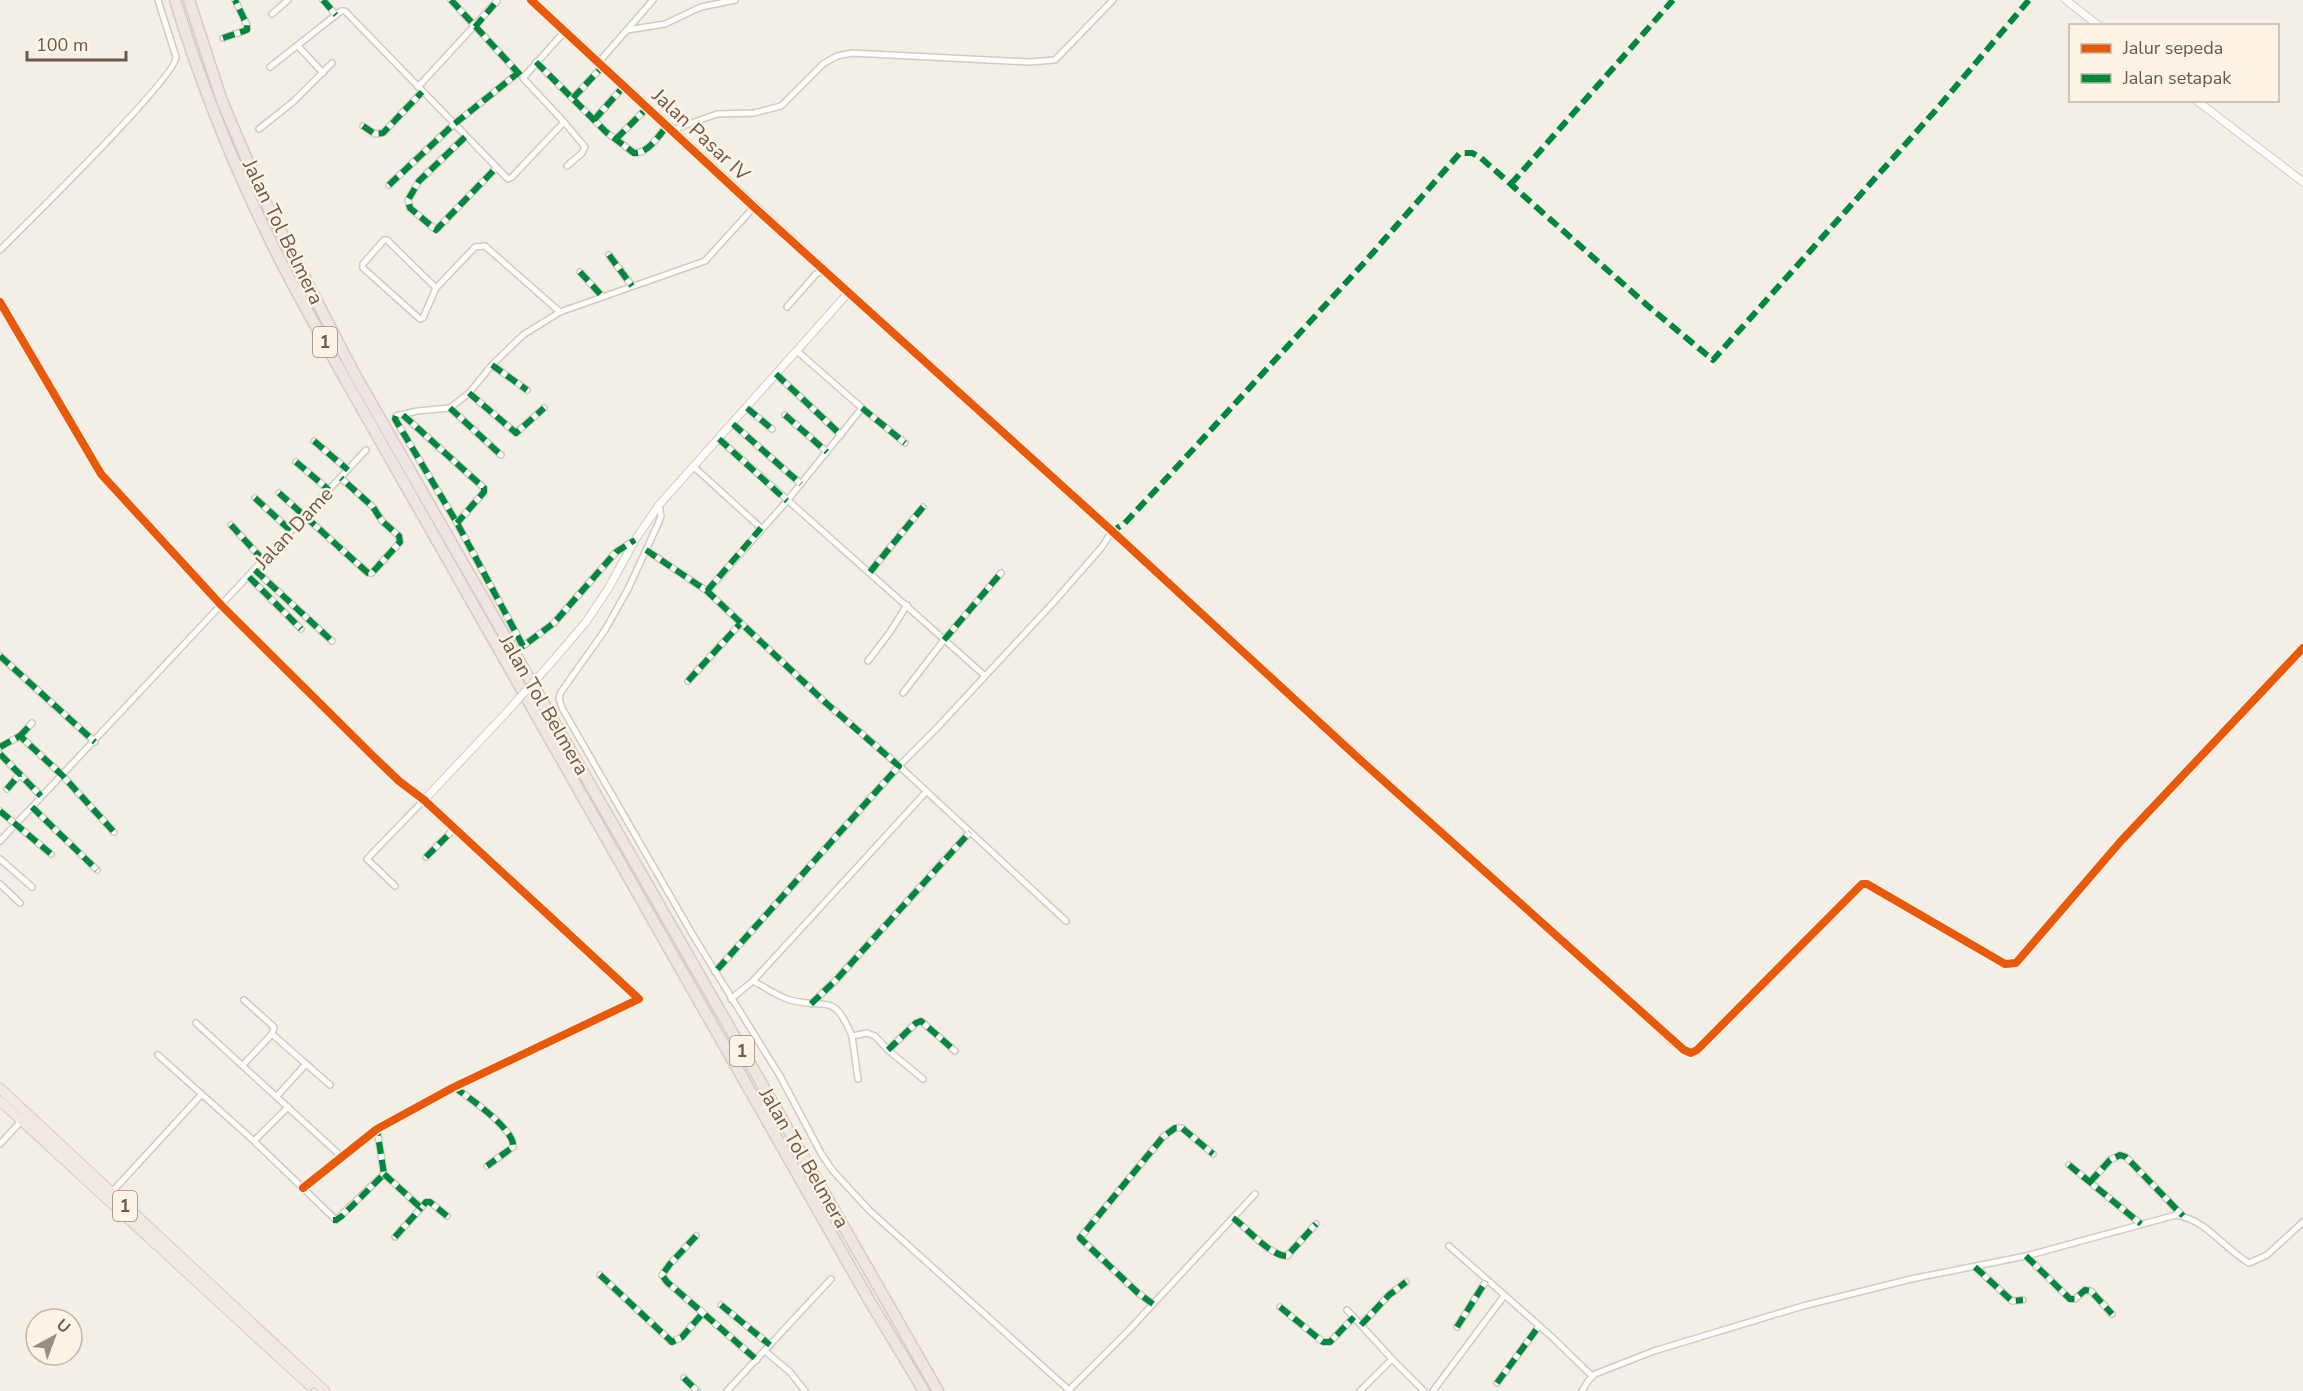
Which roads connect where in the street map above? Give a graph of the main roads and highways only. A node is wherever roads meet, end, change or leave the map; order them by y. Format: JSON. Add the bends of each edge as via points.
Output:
{"nodes":[{"id":1,"x":175,"y":0,"type":"edge"},
{"id":2,"x":189,"y":0,"type":"edge"},
{"id":3,"x":0,"y":1088,"type":"edge"},
{"id":4,"x":0,"y":1101,"type":"edge"},
{"id":5,"x":25,"y":1117,"type":"junction"},
{"id":6,"x":316,"y":1391,"type":"edge"},
{"id":7,"x":325,"y":1391,"type":"edge"},
{"id":8,"x":924,"y":1391,"type":"edge"},
{"id":9,"x":938,"y":1391,"type":"edge"}],
"edges":[{"from":1,"to":8,"type":"highway","name":"Jalan Tol Belmera","number":"1","via":[[192,57],[230,153],[273,247]]},
{"from":2,"to":9,"type":"highway","name":"Jalan Tol Belmera","number":"1","via":[[222,101],[263,197],[354,373]]},
{"from":3,"to":5,"type":"highway","number":"1"},
{"from":4,"to":5,"type":"highway","number":"1"},
{"from":5,"to":6,"type":"highway","number":"1"},
{"from":5,"to":7,"type":"highway","number":"1"}]}
